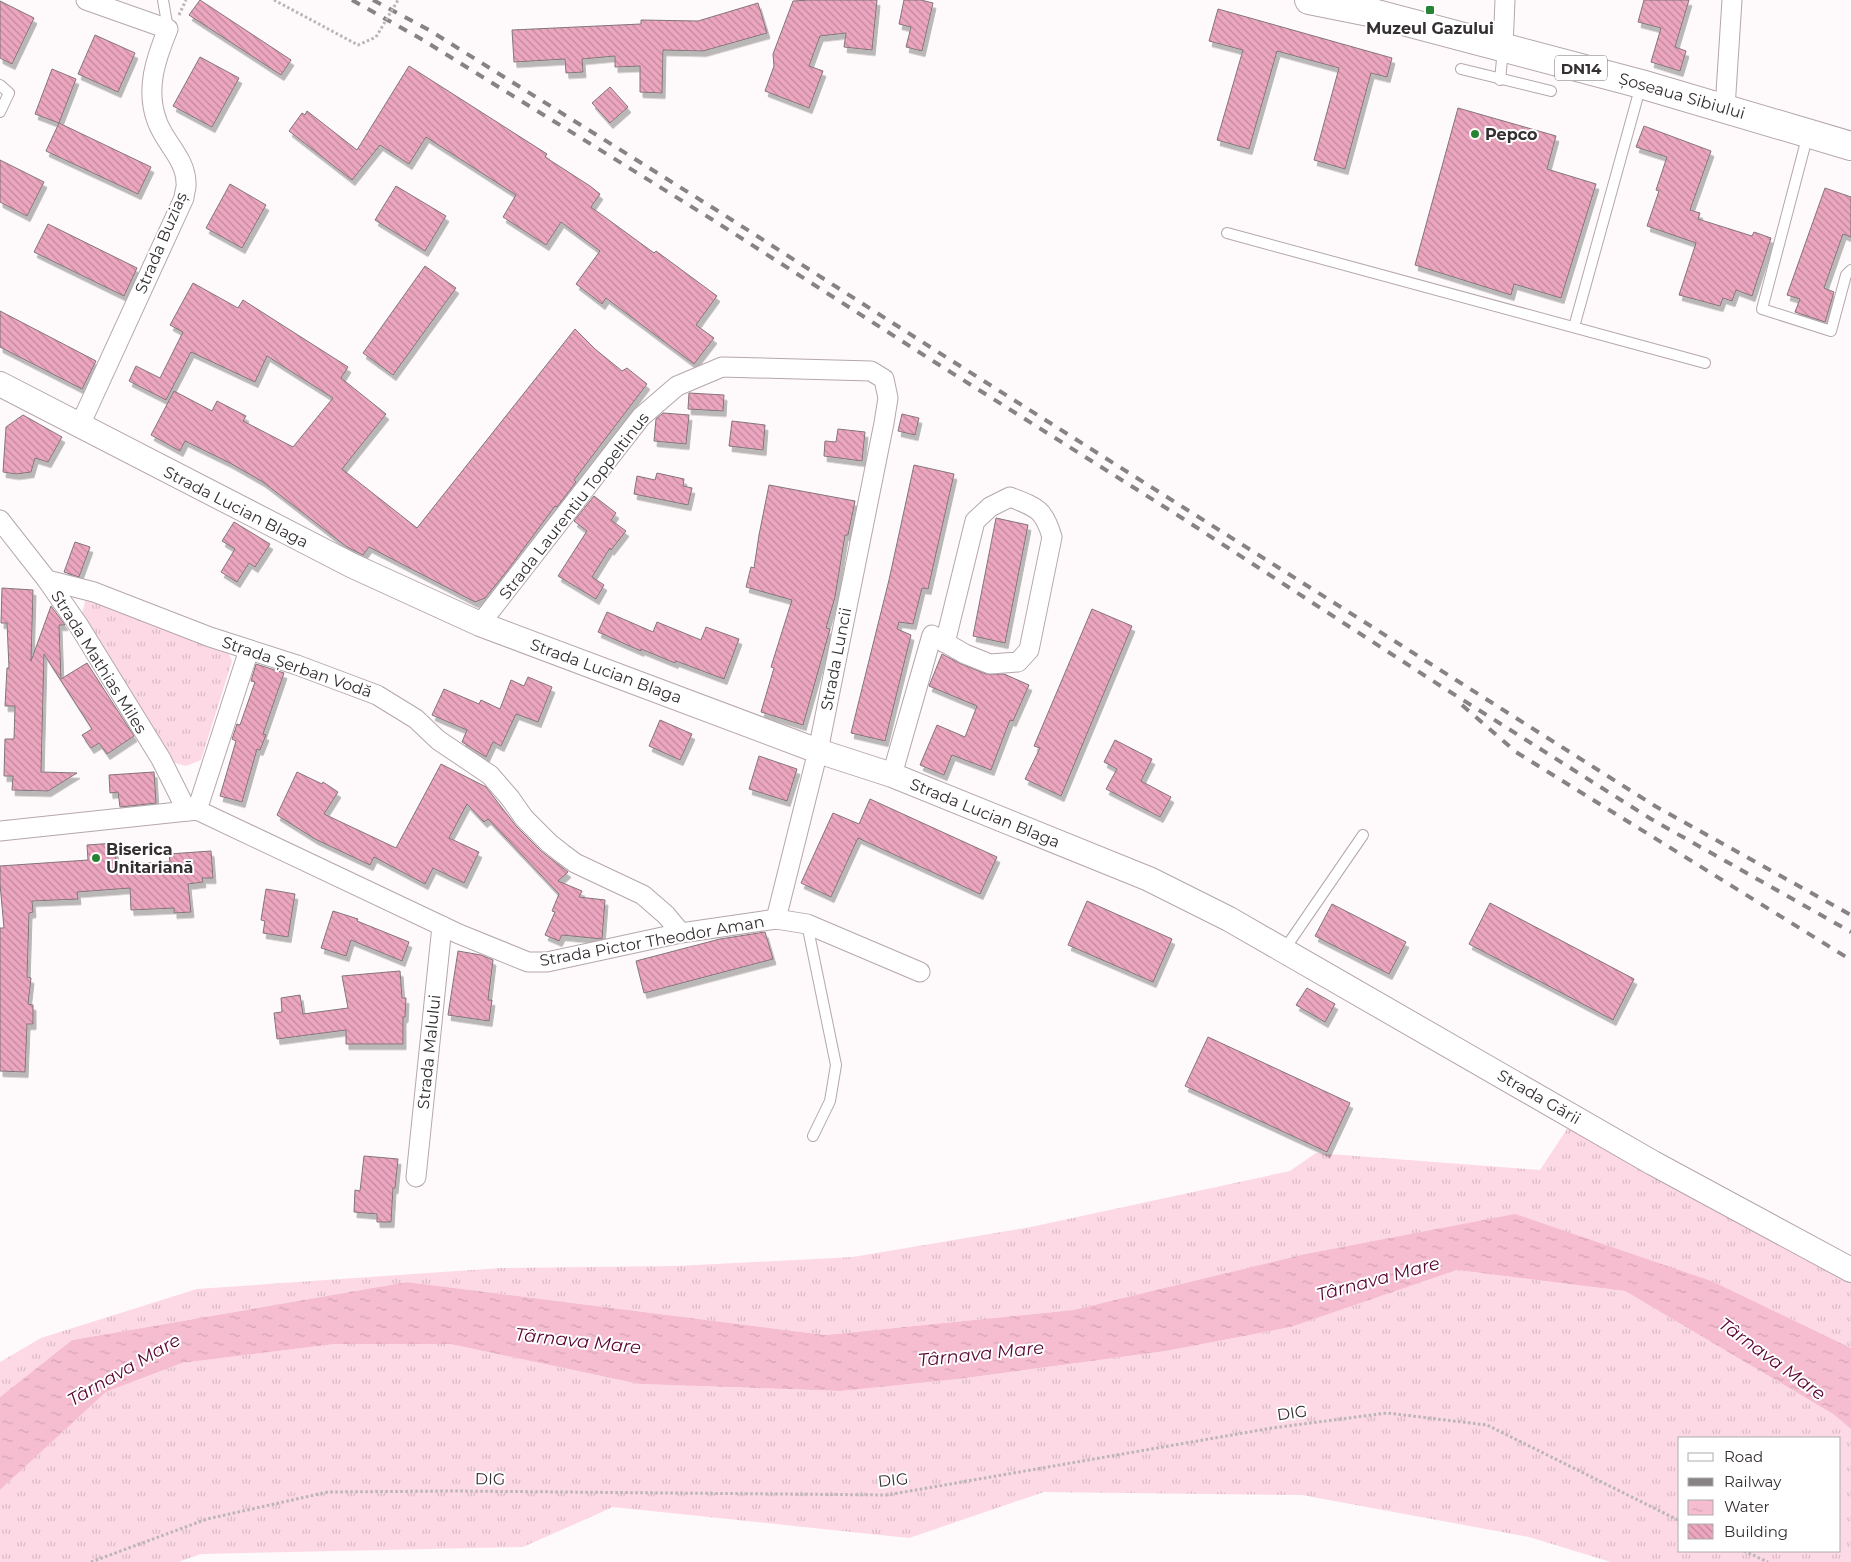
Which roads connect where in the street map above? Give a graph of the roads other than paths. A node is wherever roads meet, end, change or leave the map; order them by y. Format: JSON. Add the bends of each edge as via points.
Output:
{"nodes":[{"id":1,"x":86,"y":0,"type":"edge"},
{"id":2,"x":163,"y":0,"type":"edge"},
{"id":3,"x":1309,"y":0,"type":"edge"},
{"id":4,"x":1505,"y":0,"type":"edge"},
{"id":5,"x":1732,"y":0,"type":"edge"},
{"id":6,"x":168,"y":29,"type":"junction"},
{"id":7,"x":1503,"y":47,"type":"junction"},
{"id":8,"x":1461,"y":69,"type":"dead end"},
{"id":9,"x":1500,"y":80,"type":"junction"},
{"id":10,"x":1641,"y":84,"type":"junction"},
{"id":11,"x":0,"y":85,"type":"edge"},
{"id":12,"x":1550,"y":91,"type":"dead end"},
{"id":13,"x":1725,"y":108,"type":"junction"},
{"id":14,"x":0,"y":112,"type":"edge"},
{"id":15,"x":1808,"y":133,"type":"junction"},
{"id":16,"x":1851,"y":146,"type":"edge"},
{"id":17,"x":1227,"y":233,"type":"dead end"},
{"id":18,"x":1851,"y":270,"type":"edge"},
{"id":19,"x":1574,"y":327,"type":"junction"},
{"id":20,"x":1705,"y":363,"type":"dead end"},
{"id":21,"x":0,"y":384,"type":"edge"},
{"id":22,"x":888,"y":398,"type":"joint"},
{"id":23,"x":80,"y":425,"type":"junction"},
{"id":24,"x":0,"y":520,"type":"edge"},
{"id":25,"x":47,"y":580,"type":"junction"},
{"id":26,"x":480,"y":624,"type":"junction"},
{"id":27,"x":945,"y":642,"type":"junction"},
{"id":28,"x":249,"y":650,"type":"junction"},
{"id":29,"x":818,"y":750,"type":"junction"},
{"id":30,"x":892,"y":775,"type":"junction"},
{"id":31,"x":192,"y":811,"type":"junction"},
{"id":32,"x":0,"y":831,"type":"edge"},
{"id":33,"x":1364,"y":835,"type":"dead end"},
{"id":34,"x":776,"y":919,"type":"junction"},
{"id":35,"x":1229,"y":919,"type":"joint"},
{"id":36,"x":807,"y":924,"type":"junction"},
{"id":37,"x":442,"y":926,"type":"junction"},
{"id":38,"x":681,"y":933,"type":"junction"},
{"id":39,"x":1284,"y":950,"type":"junction"},
{"id":40,"x":920,"y":972,"type":"dead end"},
{"id":41,"x":813,"y":1136,"type":"dead end"},
{"id":42,"x":416,"y":1177,"type":"dead end"},
{"id":43,"x":1851,"y":1270,"type":"edge"}],
"edges":[{"from":1,"to":6,"type":"street"},
{"from":2,"to":6,"type":"lane"},
{"from":3,"to":7,"type":"main road","name":"Șoseaua Sibiului","number":"DN14"},
{"from":4,"to":7,"type":"street"},
{"from":5,"to":13,"type":"street"},
{"from":6,"to":23,"type":"street","name":"Strada Buziaș","via":[[156,58],[151,82],[152,104],[157,122],[182,165],[186,183],[184,198]]},
{"from":7,"to":9,"type":"lane"},
{"from":7,"to":10,"type":"main road","name":"Șoseaua Sibiului","number":"DN14"},
{"from":8,"to":9,"type":"lane"},
{"from":9,"to":12,"type":"lane"},
{"from":10,"to":13,"type":"main road","name":"Șoseaua Sibiului","number":"DN14"},
{"from":10,"to":19,"type":"lane"},
{"from":11,"to":14,"type":"lane","via":[[9,93]]},
{"from":13,"to":15,"type":"main road","name":"Șoseaua Sibiului","number":"DN14"},
{"from":15,"to":16,"type":"main road","name":"Șoseaua Sibiului","number":"DN14"},
{"from":15,"to":18,"type":"lane","via":[[1762,310],[1831,331],[1846,274]]},
{"from":17,"to":19,"type":"lane"},
{"from":19,"to":20,"type":"lane"},
{"from":21,"to":23,"type":"street","name":"Strada Lucian Blaga"},
{"from":22,"to":26,"type":"street","name":"Strada Laurentiu Toppeltinus","via":[[884,379],[871,371],[722,367],[677,386],[641,417]]},
{"from":22,"to":29,"type":"street","name":"Strada Luncii"},
{"from":23,"to":26,"type":"street","name":"Strada Lucian Blaga","via":[[353,566]]},
{"from":24,"to":25,"type":"street","name":"Strada Mathias Miles"},
{"from":25,"to":28,"type":"street","name":"Strada Șerban Vodă","via":[[94,592]]},
{"from":25,"to":31,"type":"street","name":"Strada Mathias Miles","via":[[79,626]]},
{"from":26,"to":29,"type":"street","name":"Strada Lucian Blaga"},
{"from":27,"to":27,"type":"street","via":[[990,664],[1018,662],[1029,650],[1052,537],[1047,521],[1033,506],[1010,497],[990,506],[975,521]]},
{"from":27,"to":30,"type":"street","via":[[932,635]]},
{"from":28,"to":31,"type":"street"},
{"from":28,"to":38,"type":"street","name":"Strada Șerban Vodă","via":[[378,695],[416,719],[438,740],[490,775],[549,843],[575,863],[643,895]]},
{"from":29,"to":30,"type":"street","name":"Strada Lucian Blaga"},
{"from":29,"to":34,"type":"street","name":"Strada Luncii"},
{"from":30,"to":35,"type":"street","name":"Strada Lucian Blaga","via":[[1149,879]]},
{"from":31,"to":32,"type":"street"},
{"from":31,"to":37,"type":"street","name":"Strada Pictor Theodor Aman"},
{"from":33,"to":39,"type":"lane"},
{"from":34,"to":36,"type":"street","name":"Strada Pictor Theodor Aman"},
{"from":34,"to":38,"type":"street","name":"Strada Pictor Theodor Aman"},
{"from":35,"to":39,"type":"street","name":"Strada Gării"},
{"from":36,"to":40,"type":"street","name":"Strada Pictor Theodor Aman"},
{"from":36,"to":41,"type":"lane","via":[[836,1065],[830,1101]]},
{"from":37,"to":38,"type":"street","name":"Strada Pictor Theodor Aman","via":[[528,962],[548,962]]},
{"from":37,"to":42,"type":"street","name":"Strada Malului"},
{"from":39,"to":43,"type":"street","name":"Strada Gării","via":[[1653,1163]]}]}
